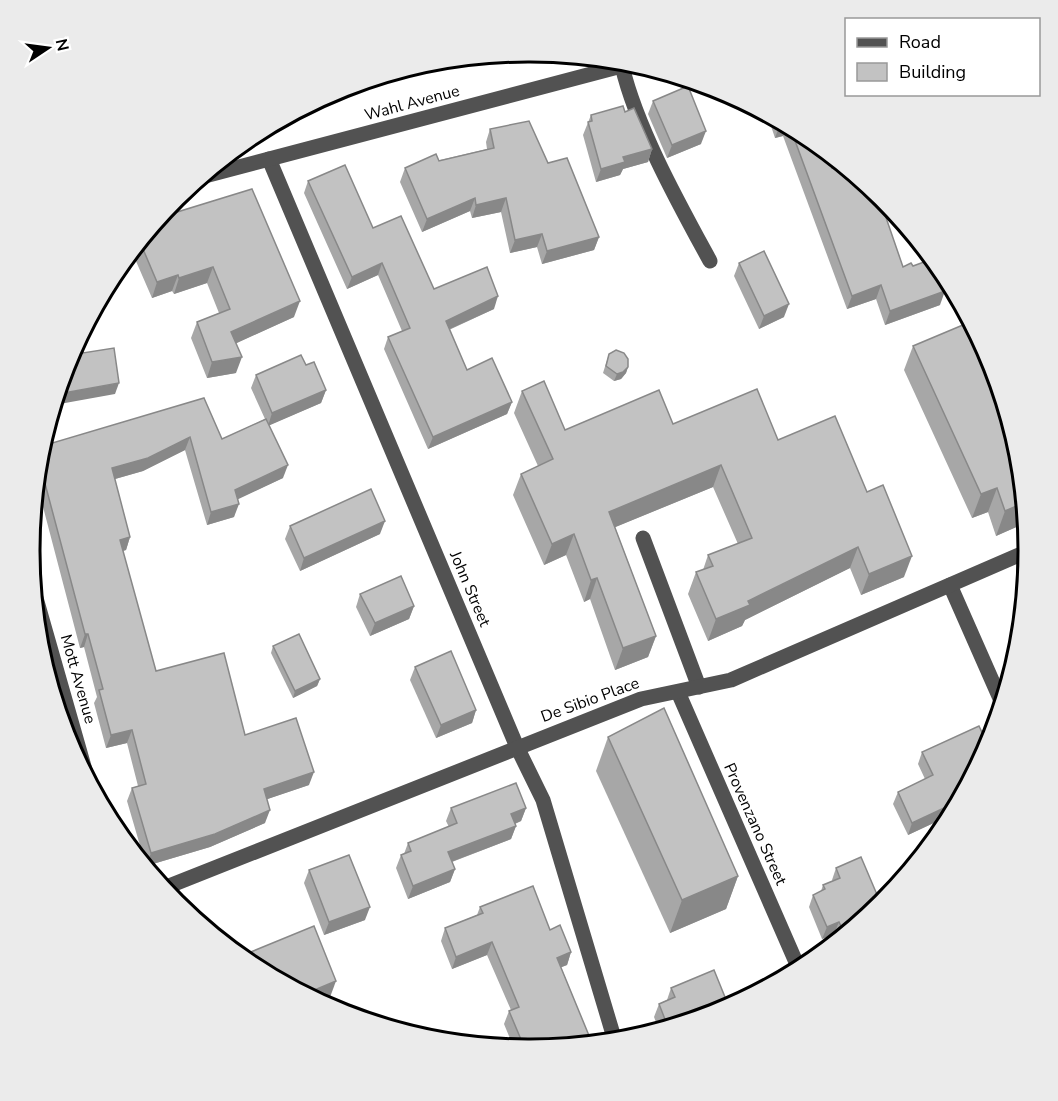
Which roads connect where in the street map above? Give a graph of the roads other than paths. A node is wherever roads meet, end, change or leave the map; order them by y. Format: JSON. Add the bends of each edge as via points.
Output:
{"nodes":[{"id":1,"x":612,"y":69,"type":"edge"},
{"id":2,"x":628,"y":72,"type":"edge"},
{"id":3,"x":268,"y":159,"type":"junction"},
{"id":4,"x":221,"y":172,"type":"edge"},
{"id":5,"x":710,"y":261,"type":"dead end"},
{"id":6,"x":643,"y":538,"type":"dead end"},
{"id":7,"x":1018,"y":555,"type":"edge"},
{"id":8,"x":950,"y":585,"type":"junction"},
{"id":9,"x":699,"y":687,"type":"junction"},
{"id":10,"x":997,"y":691,"type":"edge"},
{"id":11,"x":678,"y":692,"type":"junction"},
{"id":12,"x":517,"y":747,"type":"junction"},
{"id":13,"x":173,"y":884,"type":"edge"},
{"id":14,"x":795,"y":960,"type":"edge"},
{"id":15,"x":612,"y":1032,"type":"edge"}],
"edges":[{"from":1,"to":3,"type":"street","name":"Wahl Avenue"},
{"from":2,"to":5,"type":"street","via":[[629,93]]},
{"from":3,"to":4,"type":"street","name":"Wahl Avenue"},
{"from":3,"to":12,"type":"street","name":"John Street"},
{"from":6,"to":9,"type":"street"},
{"from":7,"to":8,"type":"street","name":"De Sibio Place"},
{"from":8,"to":9,"type":"street","name":"De Sibio Place","via":[[731,680]]},
{"from":8,"to":10,"type":"street"},
{"from":9,"to":11,"type":"street","name":"De Sibio Place"},
{"from":11,"to":12,"type":"street","name":"De Sibio Place","via":[[641,699]]},
{"from":11,"to":14,"type":"street","name":"Provenzano Street"},
{"from":12,"to":13,"type":"street","name":"De Sibio Place"},
{"from":12,"to":15,"type":"street","name":"John Street","via":[[543,800]]}]}
